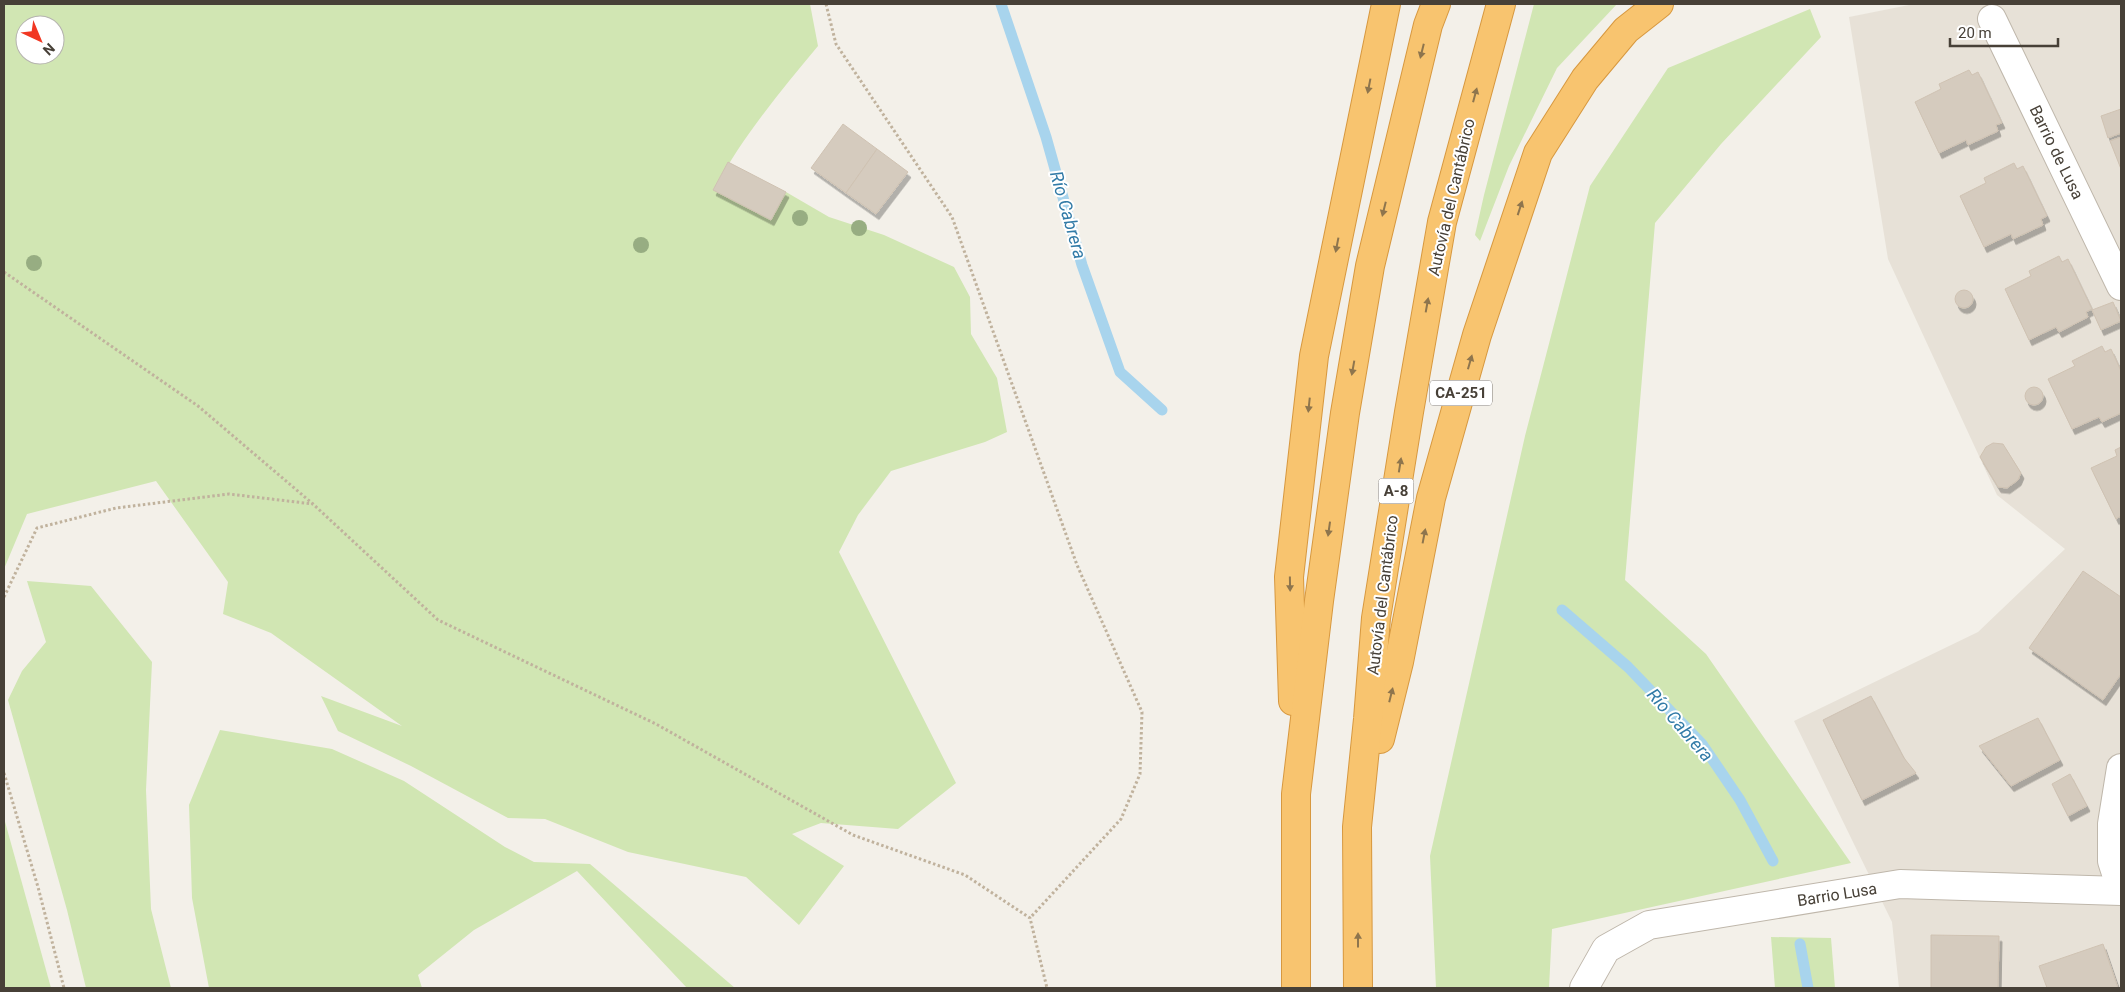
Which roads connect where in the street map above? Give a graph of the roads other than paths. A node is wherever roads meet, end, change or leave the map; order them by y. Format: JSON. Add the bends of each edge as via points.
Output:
{"nodes":[{"id":1,"x":1386,"y":4,"type":"edge"},
{"id":2,"x":1436,"y":4,"type":"edge"},
{"id":3,"x":1501,"y":4,"type":"edge"},
{"id":4,"x":1659,"y":4,"type":"edge"},
{"id":5,"x":1992,"y":19,"type":"dead end"},
{"id":6,"x":2121,"y":286,"type":"edge"},
{"id":7,"x":2121,"y":768,"type":"edge"},
{"id":8,"x":1296,"y":794,"type":"junction"},
{"id":9,"x":1357,"y":827,"type":"junction"},
{"id":10,"x":2121,"y":890,"type":"edge"},
{"id":11,"x":1296,"y":988,"type":"edge"},
{"id":12,"x":1358,"y":988,"type":"edge"},
{"id":13,"x":1584,"y":988,"type":"edge"}],
"edges":[{"from":1,"to":8,"type":"highway","one_way":true,"via":[[1313,366],[1289,577]]},
{"from":2,"to":8,"type":"highway","one_way":true,"via":[[1428,25],[1370,266],[1345,413]]},
{"from":9,"to":3,"type":"highway","name":"Autovía del Cantábrico","number":"A-8","one_way":true,"via":[[1376,618],[1428,298],[1442,222]]},
{"from":9,"to":4,"type":"highway","number":"CA-251","one_way":true,"via":[[1399,662],[1431,498],[1477,335],[1538,153],[1585,78],[1626,30]]},
{"from":5,"to":6,"type":"street","name":"Barrio de Lusa"},
{"from":7,"to":10,"type":"street","via":[[2112,824],[2112,861]]},
{"from":8,"to":11,"type":"highway"},
{"from":12,"to":9,"type":"highway","name":"Autovía del Cantábrico","number":"A-8","one_way":true},
{"from":10,"to":13,"type":"street","name":"Barrio Lusa","via":[[1900,884],[1650,925],[1606,949]]}]}
